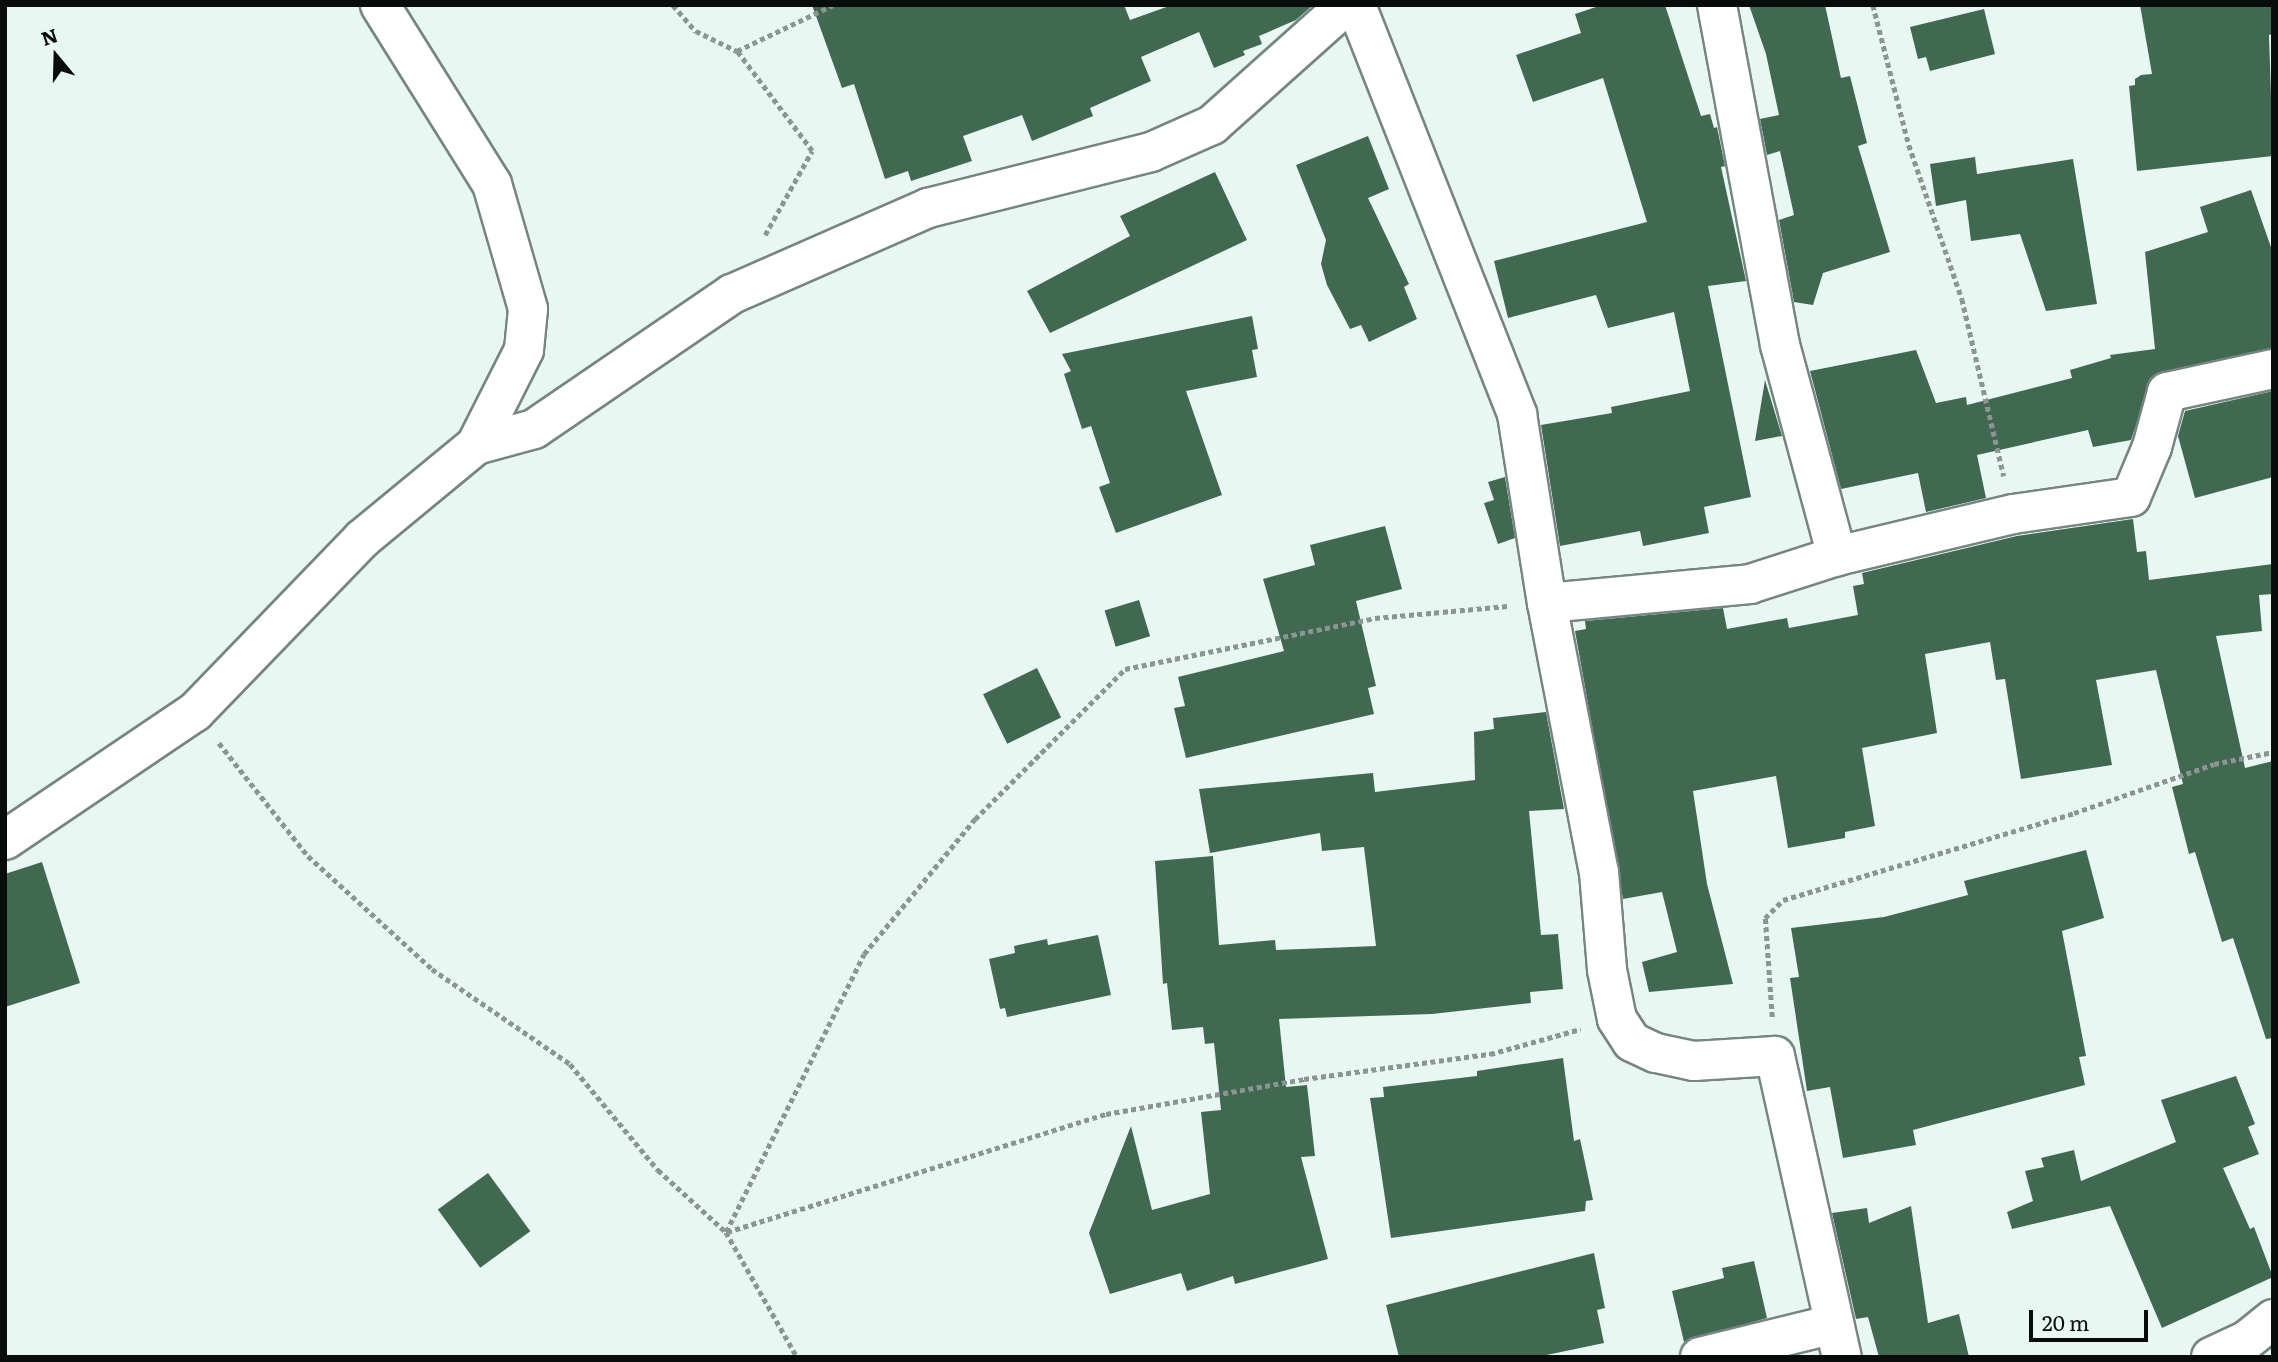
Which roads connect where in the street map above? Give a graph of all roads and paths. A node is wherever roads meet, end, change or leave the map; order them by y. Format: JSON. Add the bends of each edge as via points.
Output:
{"nodes":[{"id":1,"x":380,"y":5,"type":"edge"},
{"id":2,"x":673,"y":5,"type":"edge"},
{"id":3,"x":833,"y":5,"type":"edge"},
{"id":4,"x":1346,"y":5,"type":"edge"},
{"id":5,"x":1356,"y":5,"type":"edge"},
{"id":6,"x":1717,"y":5,"type":"edge"},
{"id":7,"x":1872,"y":5,"type":"edge"},
{"id":8,"x":737,"y":51,"type":"junction"},
{"id":9,"x":732,"y":294,"type":"junction"},
{"id":10,"x":2273,"y":369,"type":"edge"},
{"id":11,"x":477,"y":445,"type":"junction"},
{"id":12,"x":2013,"y":514,"type":"junction"},
{"id":13,"x":1837,"y":556,"type":"junction"},
{"id":14,"x":1547,"y":603,"type":"junction"},
{"id":15,"x":195,"y":712,"type":"junction"},
{"id":16,"x":2273,"y":752,"type":"edge"},
{"id":17,"x":5,"y":840,"type":"edge"},
{"id":18,"x":1617,"y":1019,"type":"junction"},
{"id":19,"x":1775,"y":1056,"type":"junction"},
{"id":20,"x":726,"y":1232,"type":"junction"},
{"id":21,"x":2273,"y":1319,"type":"edge"},
{"id":22,"x":1838,"y":1340,"type":"edge"},
{"id":23,"x":797,"y":1357,"type":"edge"},
{"id":24,"x":1700,"y":1357,"type":"edge"},
{"id":25,"x":2211,"y":1357,"type":"edge"}],
"edges":[{"from":1,"to":11,"type":"street","via":[[492,184],[528,309],[524,350]]},
{"from":2,"to":8,"type":"path","via":[[696,32]]},
{"from":3,"to":8,"type":"path"},
{"from":4,"to":9,"type":"street","via":[[1212,124],[1151,152],[928,208]]},
{"from":5,"to":14,"type":"street","via":[[1517,414]]},
{"from":6,"to":13,"type":"street","via":[[1780,345]]},
{"from":7,"to":12,"type":"path","via":[[1909,145],[1962,299]]},
{"from":8,"to":9,"type":"path","via":[[812,151]]},
{"from":9,"to":11,"type":"street","via":[[534,429]]},
{"from":10,"to":12,"type":"street","via":[[2166,392],[2152,447],[2131,497]]},
{"from":11,"to":15,"type":"street","via":[[362,539]]},
{"from":12,"to":13,"type":"street"},
{"from":13,"to":14,"type":"street","via":[[1749,584]]},
{"from":14,"to":18,"type":"street","via":[[1599,872],[1607,970]]},
{"from":14,"to":20,"type":"path","via":[[1375,618],[1125,669],[975,819],[864,954]]},
{"from":15,"to":17,"type":"street"},
{"from":15,"to":20,"type":"path","via":[[308,856],[432,969],[570,1064],[658,1170]]},
{"from":16,"to":19,"type":"path","via":[[2214,764],[2061,817],[1783,900],[1765,918]]},
{"from":18,"to":19,"type":"street","via":[[1632,1042],[1656,1053],[1694,1060]]},
{"from":18,"to":20,"type":"path","via":[[1490,1054],[1304,1079],[1106,1114]]},
{"from":19,"to":22,"type":"street"},
{"from":20,"to":23,"type":"path"},
{"from":21,"to":25,"type":"street","via":[[2246,1341]]},
{"from":22,"to":24,"type":"street"}]}
